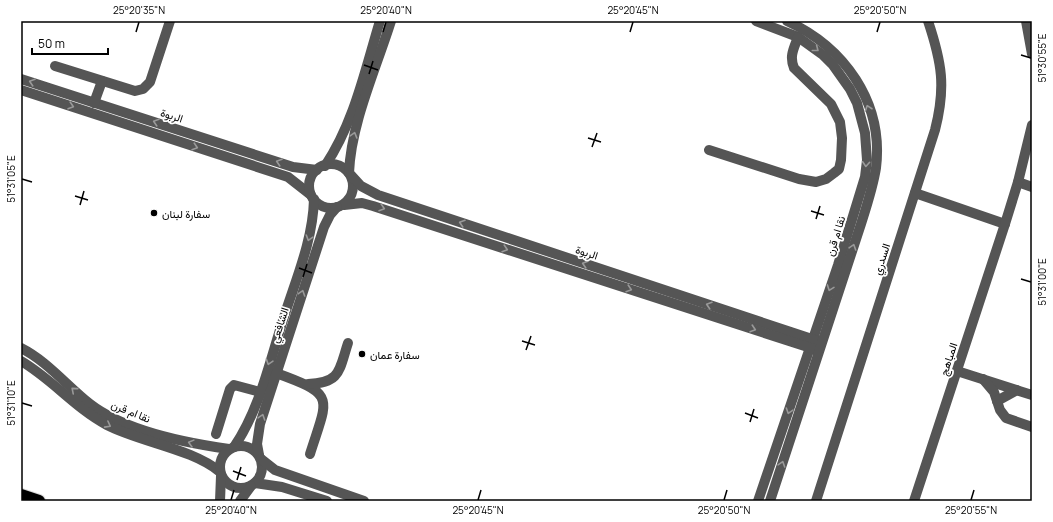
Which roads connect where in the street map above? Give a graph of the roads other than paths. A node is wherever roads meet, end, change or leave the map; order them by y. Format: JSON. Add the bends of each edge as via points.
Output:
{"nodes":[{"id":1,"x":170,"y":21,"type":"edge"},
{"id":2,"x":380,"y":21,"type":"edge"},
{"id":3,"x":391,"y":21,"type":"edge"},
{"id":4,"x":756,"y":21,"type":"edge"},
{"id":5,"x":787,"y":21,"type":"edge"},
{"id":6,"x":928,"y":21,"type":"edge"},
{"id":7,"x":1026,"y":21,"type":"edge"},
{"id":8,"x":798,"y":37,"type":"junction"},
{"id":9,"x":1032,"y":54,"type":"edge"},
{"id":10,"x":55,"y":66,"type":"dead end"},
{"id":11,"x":21,"y":79,"type":"edge"},
{"id":12,"x":102,"y":81,"type":"junction"},
{"id":13,"x":21,"y":90,"type":"edge"},
{"id":14,"x":94,"y":103,"type":"junction"},
{"id":15,"x":1032,"y":126,"type":"edge"},
{"id":16,"x":709,"y":150,"type":"dead end"},
{"id":17,"x":321,"y":168,"type":"junction"},
{"id":18,"x":350,"y":174,"type":"junction"},
{"id":19,"x":1018,"y":182,"type":"junction"},
{"id":20,"x":1032,"y":187,"type":"edge"},
{"id":21,"x":915,"y":193,"type":"junction"},
{"id":22,"x":313,"y":197,"type":"junction"},
{"id":23,"x":340,"y":206,"type":"junction"},
{"id":24,"x":1005,"y":224,"type":"junction"},
{"id":25,"x":348,"y":343,"type":"dead end"},
{"id":26,"x":816,"y":345,"type":"junction"},
{"id":27,"x":21,"y":348,"type":"edge"},
{"id":28,"x":21,"y":361,"type":"edge"},
{"id":29,"x":957,"y":371,"type":"junction"},
{"id":30,"x":276,"y":373,"type":"junction"},
{"id":31,"x":983,"y":379,"type":"junction"},
{"id":32,"x":308,"y":384,"type":"junction"},
{"id":33,"x":1017,"y":390,"type":"junction"},
{"id":34,"x":260,"y":392,"type":"junction"},
{"id":35,"x":1032,"y":395,"type":"edge"},
{"id":36,"x":997,"y":401,"type":"junction"},
{"id":37,"x":1032,"y":427,"type":"edge"},
{"id":38,"x":216,"y":434,"type":"dead end"},
{"id":39,"x":231,"y":448,"type":"junction"},
{"id":40,"x":310,"y":454,"type":"dead end"},
{"id":41,"x":260,"y":457,"type":"junction"},
{"id":42,"x":221,"y":474,"type":"junction"},
{"id":43,"x":253,"y":485,"type":"junction"},
{"id":44,"x":21,"y":495,"type":"edge"},
{"id":45,"x":39,"y":501,"type":"edge"},
{"id":46,"x":220,"y":501,"type":"edge"},
{"id":47,"x":240,"y":501,"type":"edge"},
{"id":48,"x":327,"y":501,"type":"edge"},
{"id":49,"x":364,"y":501,"type":"edge"},
{"id":50,"x":758,"y":501,"type":"edge"},
{"id":51,"x":770,"y":501,"type":"edge"},
{"id":52,"x":816,"y":501,"type":"edge"},
{"id":53,"x":914,"y":501,"type":"edge"}],
"edges":[{"from":1,"to":12,"type":"street","via":[[147,87],[135,91]]},
{"from":2,"to":17,"type":"street","via":[[346,129],[337,148]]},
{"from":18,"to":3,"type":"street","one_way":true,"via":[[350,149]]},
{"from":4,"to":8,"type":"street","name":"نقا ام قرن"},
{"from":26,"to":5,"type":"street","name":"نقا ام قرن","one_way":true,"via":[[873,185],[876,139],[869,108],[845,63],[819,38]]},
{"from":6,"to":21,"type":"street","name":"السدري","via":[[938,51],[941,71],[940,109]]},
{"from":7,"to":9,"type":"street"},
{"from":8,"to":16,"type":"street","via":[[791,53],[794,68],[831,104],[840,122],[842,138],[839,169],[826,179],[816,182]]},
{"from":8,"to":26,"type":"street","name":"نقا ام قرن","one_way":true,"via":[[823,54],[850,89],[862,117],[867,144],[865,177]]},
{"from":10,"to":12,"type":"street"},
{"from":14,"to":11,"type":"street","name":"الربوة","one_way":true},
{"from":12,"to":14,"type":"street"},
{"from":13,"to":22,"type":"street","name":"الربوة","one_way":true,"via":[[288,177]]},
{"from":17,"to":14,"type":"street","name":"الربوة","one_way":true,"via":[[293,167]]},
{"from":15,"to":19,"type":"street","name":"المباهج"},
{"from":17,"to":18,"type":"street","via":[[338,165]]},
{"from":17,"to":22,"type":"street","via":[[310,181]]},
{"from":18,"to":23,"type":"street","via":[[353,182],[352,195]]},
{"from":26,"to":18,"type":"street","name":"الربوة","one_way":true,"via":[[378,195],[361,186]]},
{"from":19,"to":20,"type":"street"},
{"from":19,"to":24,"type":"street","name":"المباهج"},
{"from":21,"to":24,"type":"street"},
{"from":21,"to":52,"type":"street","name":"السدري"},
{"from":22,"to":23,"type":"street","via":[[324,207]]},
{"from":22,"to":34,"type":"street","name":"الشافعي","one_way":true,"via":[[311,232]]},
{"from":23,"to":26,"type":"street","name":"الربوة","one_way":true,"via":[[362,203],[374,206]]},
{"from":30,"to":23,"type":"street","name":"الشافعي","one_way":true,"via":[[324,227],[330,215]]},
{"from":24,"to":29,"type":"street","name":"المباهج"},
{"from":25,"to":32,"type":"street","via":[[334,378],[320,384]]},
{"from":26,"to":50,"type":"street","name":"نقا ام قرن","one_way":true},
{"from":51,"to":26,"type":"street","name":"نقا ام قرن","one_way":true},
{"from":39,"to":27,"type":"street","name":"نقا ام قرن","one_way":true,"via":[[208,447],[173,439],[114,419],[90,405],[52,371]]},
{"from":28,"to":42,"type":"street","name":"نقا ام قرن","one_way":true,"via":[[77,405],[106,424],[206,462]]},
{"from":29,"to":31,"type":"street"},
{"from":29,"to":53,"type":"street","name":"المباهج"},
{"from":30,"to":32,"type":"street"},
{"from":41,"to":30,"type":"street","name":"الشافعي","one_way":true,"via":[[257,444],[260,424]]},
{"from":31,"to":33,"type":"street"},
{"from":31,"to":36,"type":"street","via":[[994,392]]},
{"from":32,"to":40,"type":"street","via":[[320,393],[324,402]]},
{"from":33,"to":35,"type":"street"},
{"from":33,"to":36,"type":"street"},
{"from":34,"to":38,"type":"street","via":[[234,385],[230,389]]},
{"from":34,"to":39,"type":"street","name":"الشافعي","via":[[244,432]]},
{"from":36,"to":37,"type":"street","via":[[1006,418]]},
{"from":39,"to":41,"type":"street","via":[[245,446]]},
{"from":39,"to":42,"type":"street","via":[[221,459]]},
{"from":41,"to":43,"type":"street","via":[[262,472]]},
{"from":41,"to":49,"type":"street","via":[[274,470]]},
{"from":42,"to":43,"type":"street","via":[[234,488]]},
{"from":42,"to":46,"type":"street"},
{"from":43,"to":47,"type":"street"},
{"from":43,"to":48,"type":"street","via":[[282,486]]},
{"from":44,"to":45,"type":"highway"}]}
